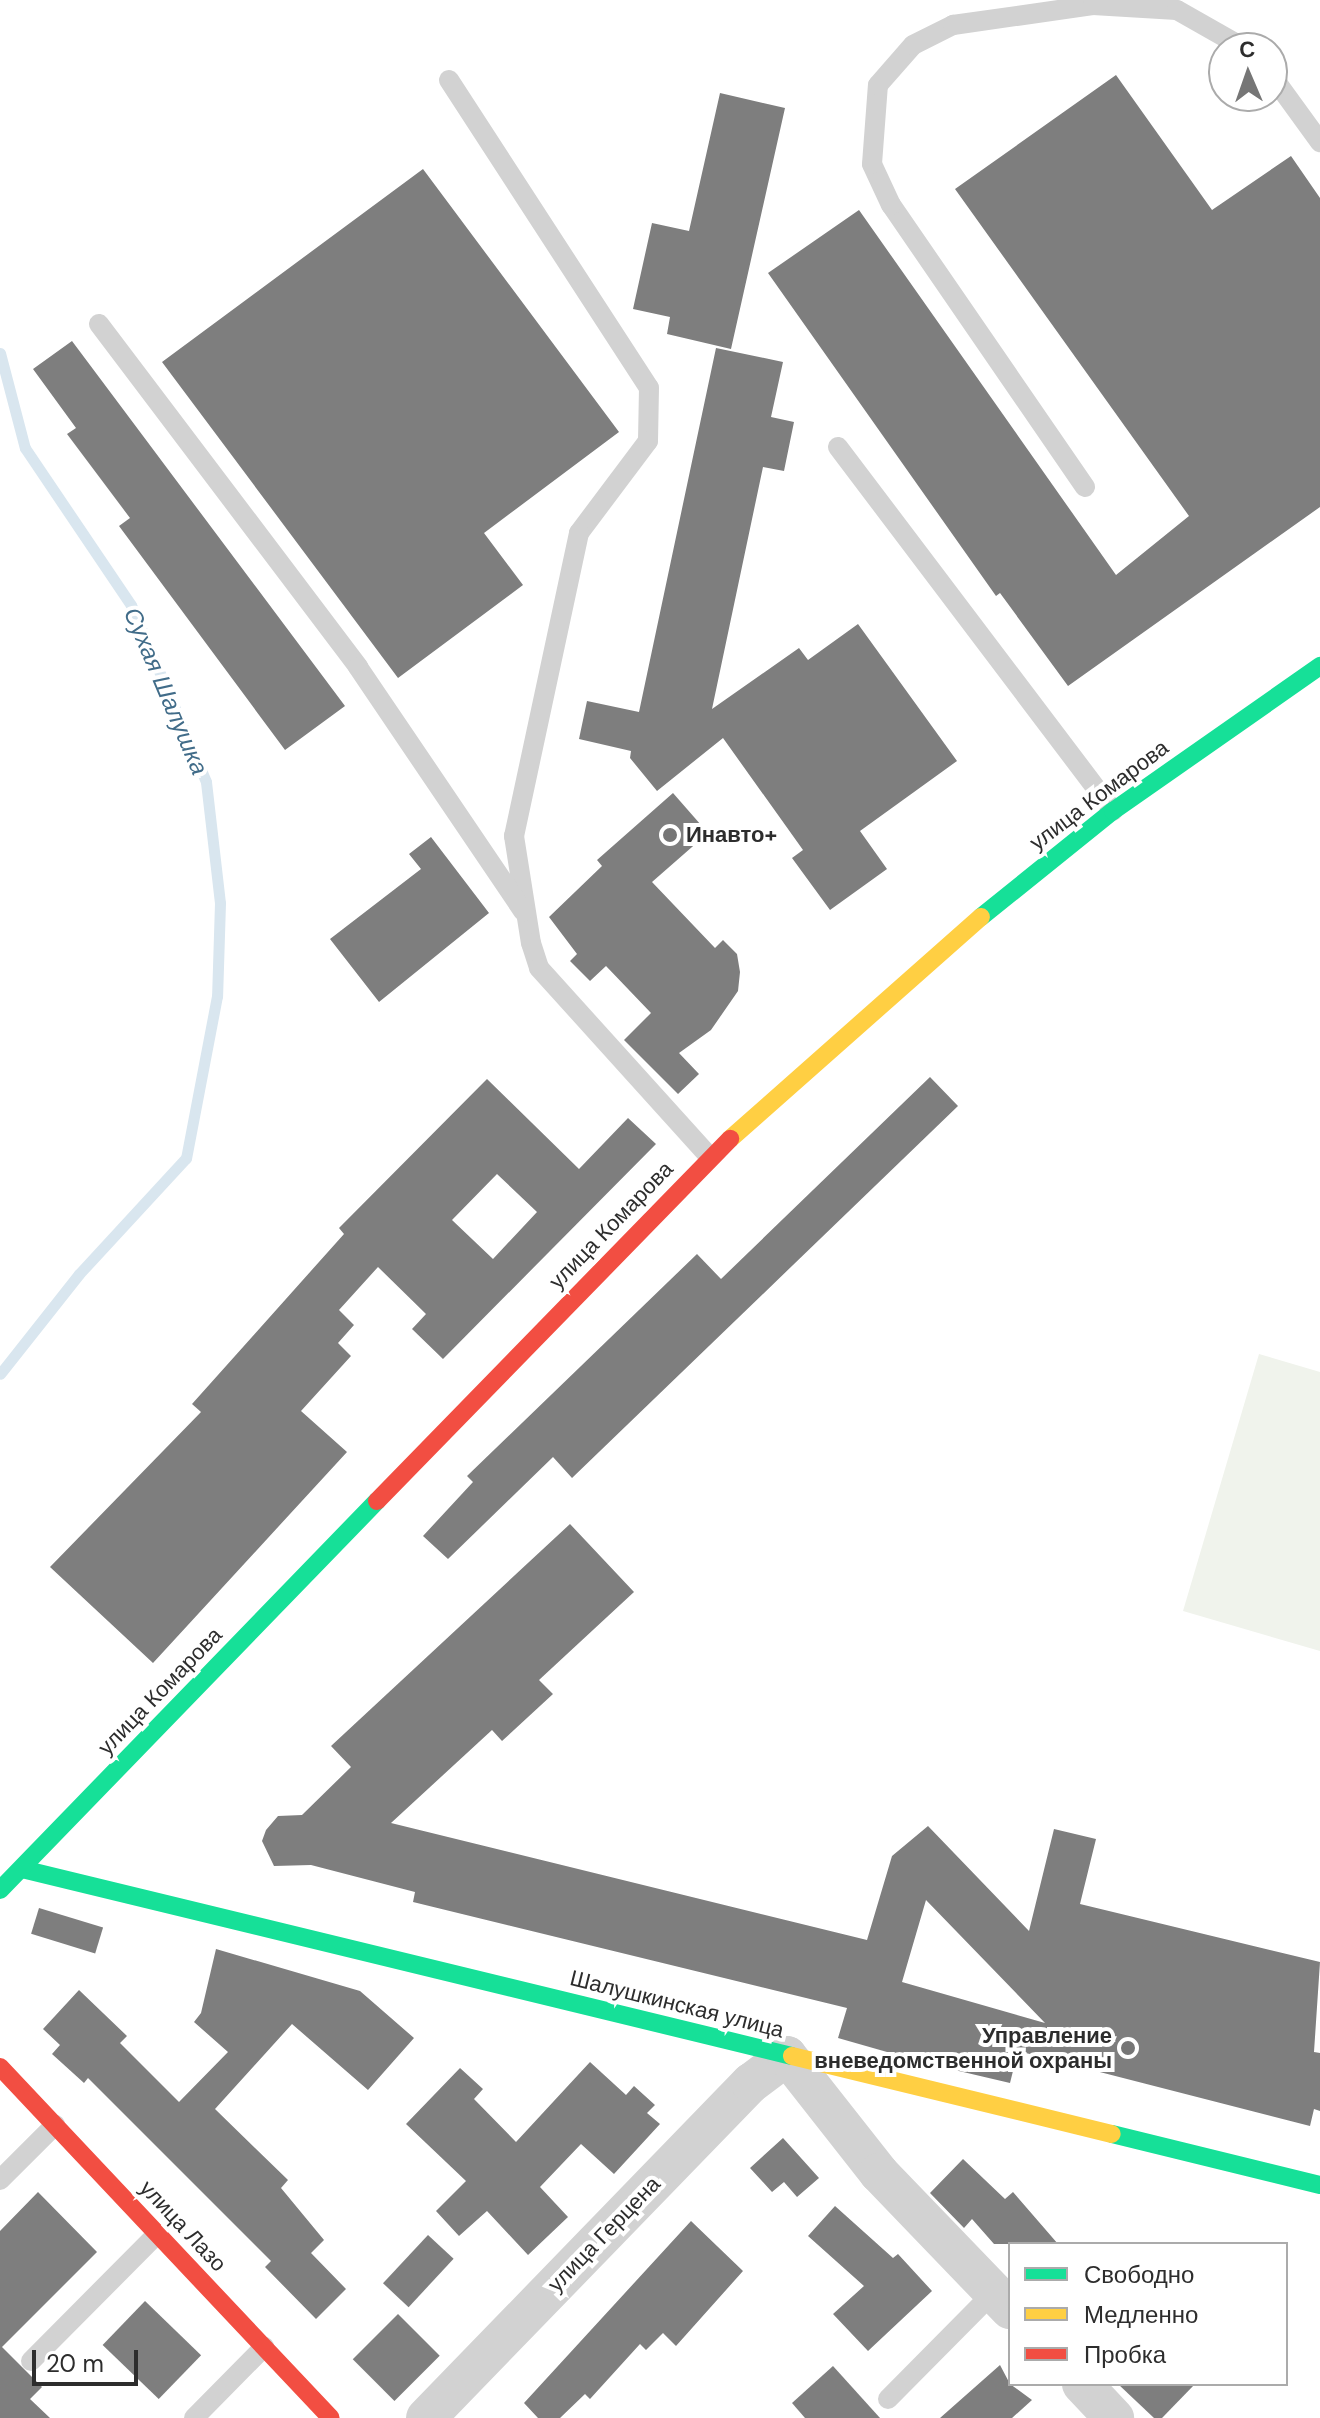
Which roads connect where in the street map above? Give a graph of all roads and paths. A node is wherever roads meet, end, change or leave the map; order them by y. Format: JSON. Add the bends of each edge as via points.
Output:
{"nodes":[{"id":1,"x":1216,"y":32,"type":"edge"},
{"id":2,"x":449,"y":80,"type":"dead end"},
{"id":3,"x":1288,"y":98,"type":"edge"},
{"id":4,"x":1320,"y":142,"type":"edge"},
{"id":5,"x":99,"y":324,"type":"dead end"},
{"id":6,"x":838,"y":447,"type":"dead end"},
{"id":7,"x":1085,"y":487,"type":"dead end"},
{"id":8,"x":1320,"y":666,"type":"edge"},
{"id":9,"x":1113,"y":811,"type":"junction"},
{"id":10,"x":525,"y":915,"type":"junction"},
{"id":11,"x":710,"y":1157,"type":"junction"},
{"id":12,"x":22,"y":1869,"type":"junction"},
{"id":13,"x":0,"y":1890,"type":"edge"},
{"id":14,"x":787,"y":2056,"type":"junction"},
{"id":15,"x":0,"y":2067,"type":"edge"},
{"id":16,"x":55,"y":2125,"type":"junction"},
{"id":17,"x":0,"y":2180,"type":"edge"},
{"id":18,"x":1320,"y":2185,"type":"edge"},
{"id":19,"x":157,"y":2234,"type":"junction"},
{"id":20,"x":1002,"y":2300,"type":"edge"},
{"id":21,"x":264,"y":2347,"type":"junction"},
{"id":22,"x":31,"y":2361,"type":"dead end"},
{"id":23,"x":888,"y":2399,"type":"dead end"},
{"id":24,"x":194,"y":2418,"type":"edge"},
{"id":25,"x":331,"y":2418,"type":"edge"},
{"id":26,"x":426,"y":2418,"type":"edge"}],
"edges":[{"from":1,"to":7,"type":"lane","via":[[1177,10],[1093,5],[953,25],[913,45],[878,85],[872,164],[891,205]]},
{"from":2,"to":10,"type":"lane","via":[[649,388],[648,441],[579,533],[514,836]]},
{"from":3,"to":4,"type":"lane"},
{"from":5,"to":10,"type":"lane","via":[[358,667]]},
{"from":6,"to":9,"type":"lane"},
{"from":8,"to":9,"type":"street","name":"улица Комарова"},
{"from":9,"to":11,"type":"street","name":"улица Комарова","via":[[915,969]]},
{"from":10,"to":11,"type":"lane","via":[[539,968]]},
{"from":11,"to":12,"type":"street","name":"улица Комарова"},
{"from":12,"to":13,"type":"street","name":"улица Комарова"},
{"from":12,"to":14,"type":"street","name":"Шалушкинская улица"},
{"from":14,"to":18,"type":"street","name":"Шалушкинская улица"},
{"from":14,"to":20,"type":"street","via":[[879,2173]]},
{"from":14,"to":26,"type":"street","name":"улица Герцена","via":[[751,2083]]},
{"from":15,"to":16,"type":"street","name":"улица Лазо"},
{"from":16,"to":17,"type":"lane"},
{"from":16,"to":19,"type":"street","name":"улица Лазо"},
{"from":19,"to":21,"type":"street","name":"улица Лазо"},
{"from":19,"to":22,"type":"lane"},
{"from":20,"to":23,"type":"lane"},
{"from":21,"to":24,"type":"lane"},
{"from":21,"to":25,"type":"street","name":"улица Лазо"}]}
